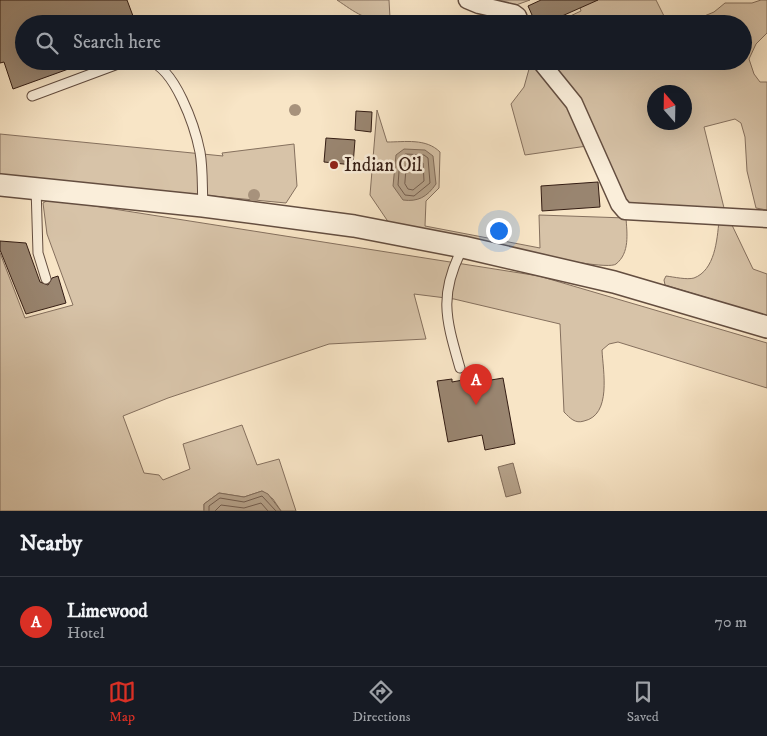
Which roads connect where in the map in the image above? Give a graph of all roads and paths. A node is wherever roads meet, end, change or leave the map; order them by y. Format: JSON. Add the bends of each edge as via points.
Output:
{"nodes":[{"id":1,"x":467,"y":0,"type":"edge"},
{"id":2,"x":516,"y":15,"type":"edge"},
{"id":3,"x":102,"y":70,"type":"edge"},
{"id":4,"x":163,"y":70,"type":"edge"},
{"id":5,"x":547,"y":70,"type":"edge"},
{"id":6,"x":32,"y":96,"type":"dead end"},
{"id":7,"x":0,"y":185,"type":"edge"},
{"id":8,"x":36,"y":187,"type":"junction"},
{"id":9,"x":203,"y":200,"type":"junction"},
{"id":10,"x":767,"y":219,"type":"edge"},
{"id":11,"x":459,"y":255,"type":"junction"},
{"id":12,"x":46,"y":279,"type":"dead end"},
{"id":13,"x":767,"y":327,"type":"edge"},
{"id":14,"x":460,"y":368,"type":"dead end"}],
"edges":[{"from":1,"to":2,"type":"street"},
{"from":3,"to":6,"type":"lane"},
{"from":4,"to":9,"type":"lane","via":[[176,88],[194,127],[200,154]]},
{"from":5,"to":10,"type":"street","via":[[574,102],[625,211]]},
{"from":7,"to":8,"type":"street"},
{"from":8,"to":9,"type":"street"},
{"from":8,"to":12,"type":"lane","via":[[38,257]]},
{"from":9,"to":11,"type":"street","via":[[419,239]]},
{"from":11,"to":13,"type":"street","via":[[614,282]]},
{"from":11,"to":14,"type":"lane","via":[[445,298]]}]}
